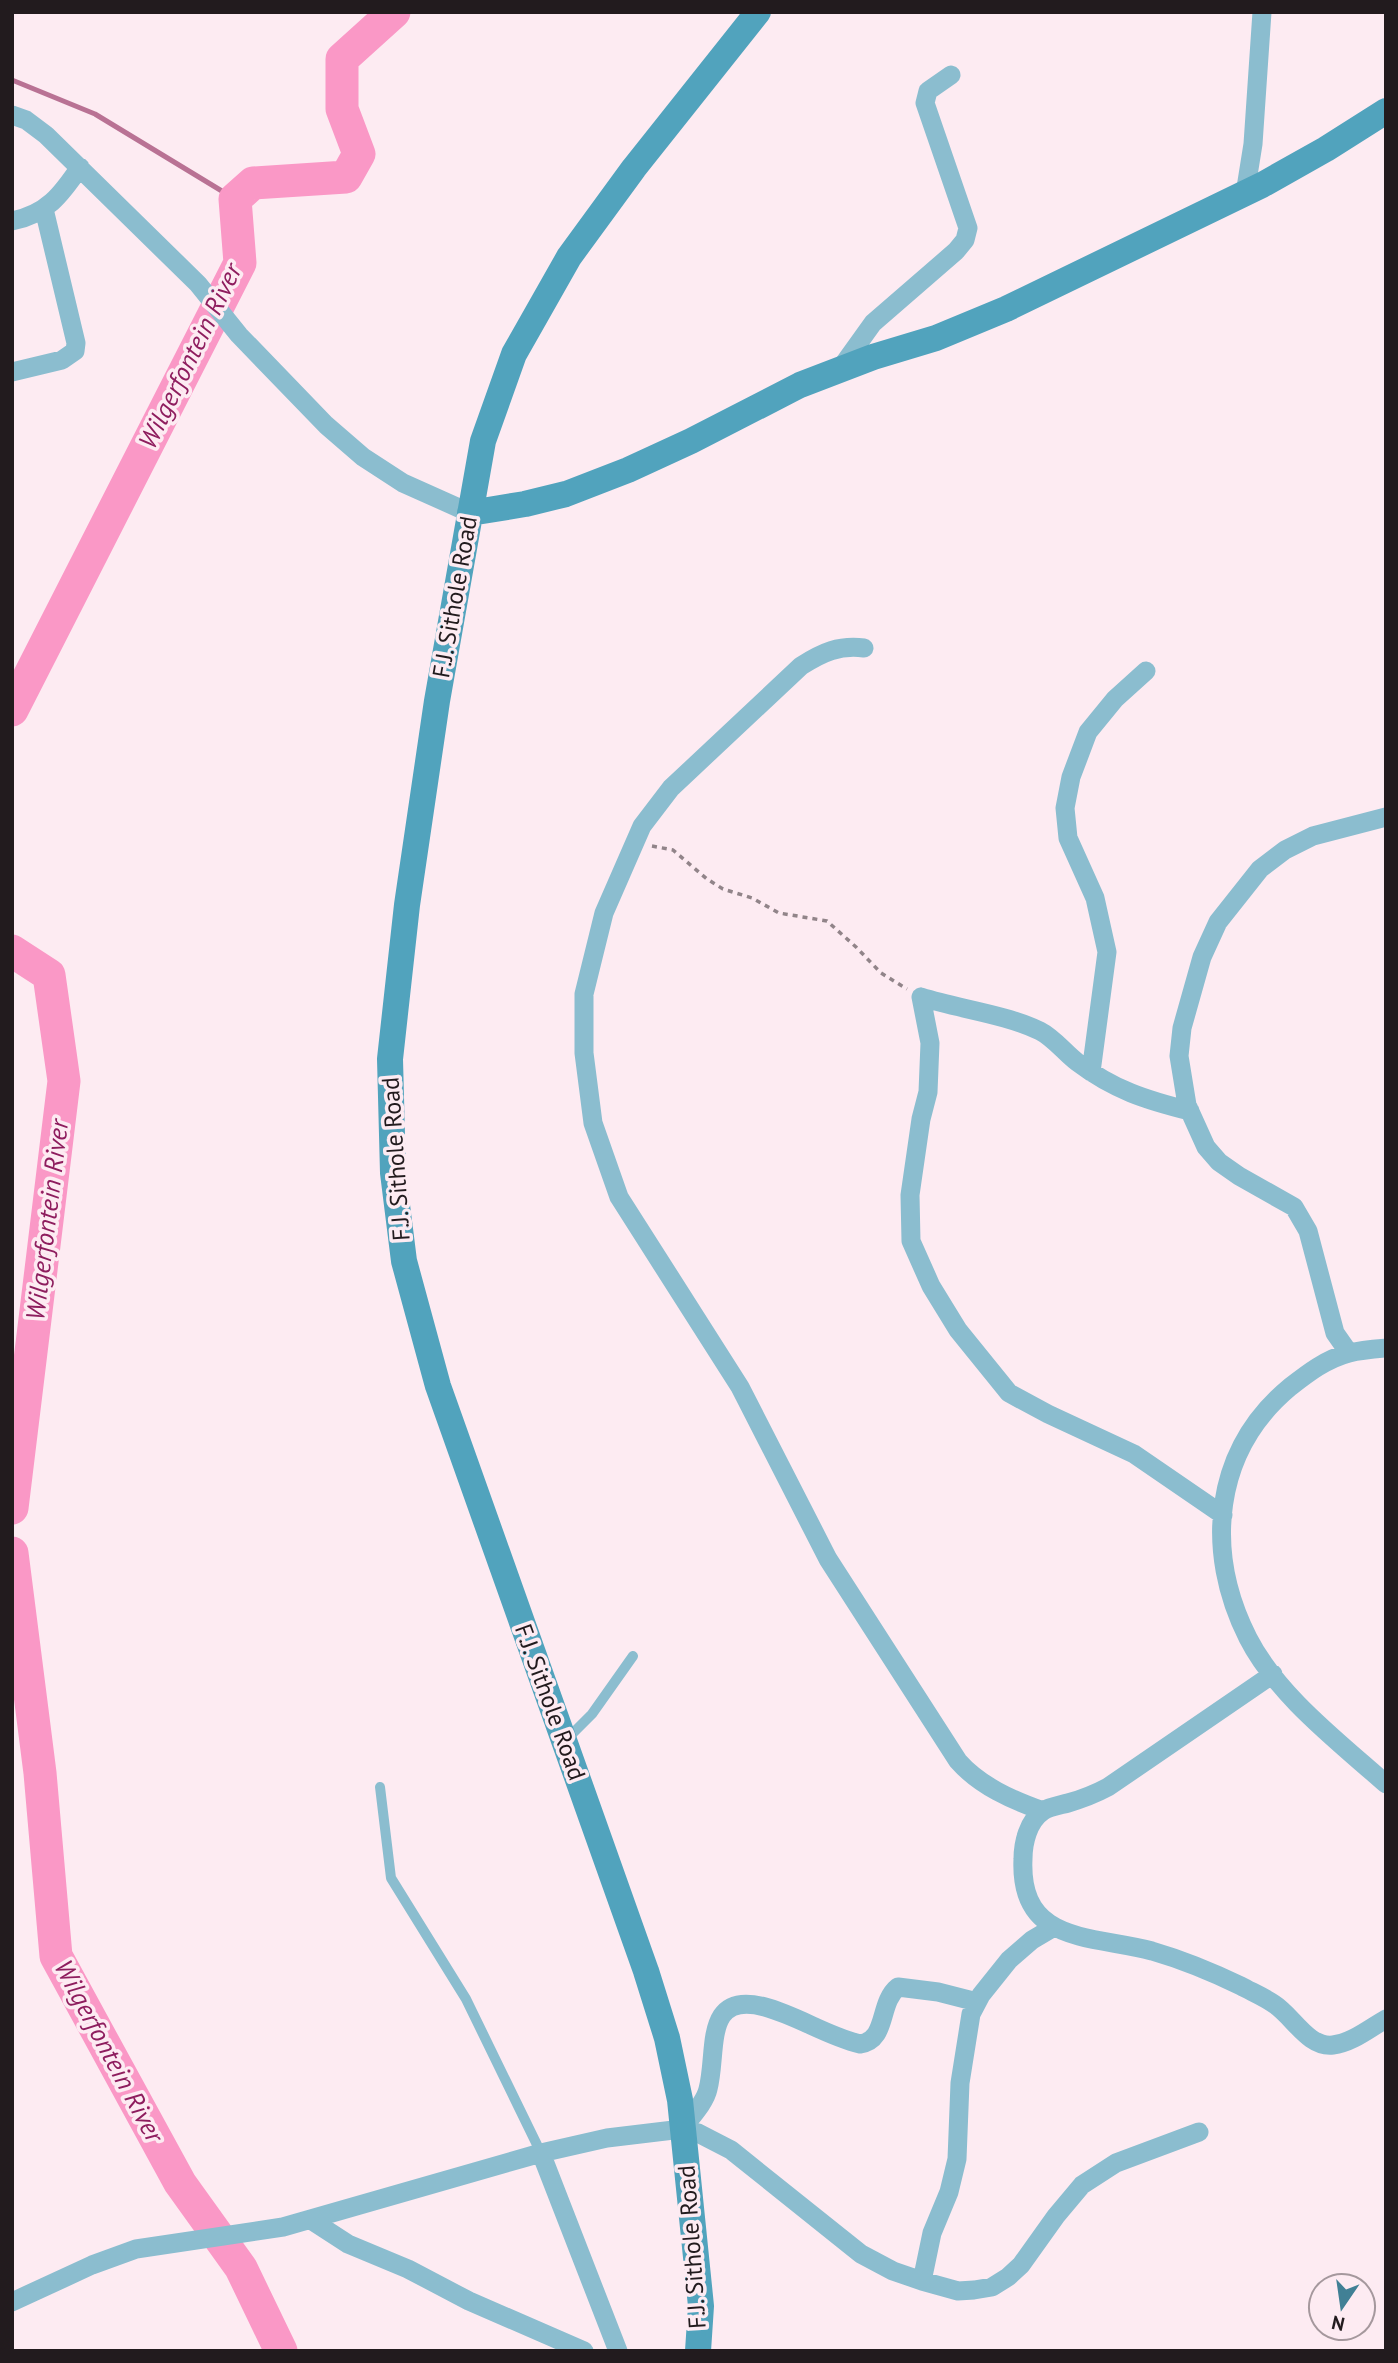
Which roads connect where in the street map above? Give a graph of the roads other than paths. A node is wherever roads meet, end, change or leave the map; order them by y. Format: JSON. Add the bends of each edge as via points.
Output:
{"nodes":[{"id":1,"x":758,"y":12,"type":"edge"},
{"id":2,"x":1262,"y":12,"type":"edge"},
{"id":3,"x":951,"y":75,"type":"dead end"},
{"id":4,"x":1386,"y":111,"type":"edge"},
{"id":5,"x":12,"y":115,"type":"edge"},
{"id":6,"x":80,"y":167,"type":"junction"},
{"id":7,"x":1245,"y":194,"type":"junction"},
{"id":8,"x":44,"y":209,"type":"junction"},
{"id":9,"x":12,"y":221,"type":"edge"},
{"id":10,"x":841,"y":369,"type":"junction"},
{"id":11,"x":12,"y":372,"type":"edge"},
{"id":12,"x":470,"y":513,"type":"junction"},
{"id":13,"x":864,"y":648,"type":"dead end"},
{"id":14,"x":1146,"y":671,"type":"dead end"},
{"id":15,"x":1386,"y":817,"type":"edge"},
{"id":16,"x":1091,"y":1072,"type":"junction"},
{"id":17,"x":1190,"y":1111,"type":"junction"},
{"id":18,"x":1386,"y":1348,"type":"edge"},
{"id":19,"x":1349,"y":1353,"type":"junction"},
{"id":20,"x":1223,"y":1515,"type":"junction"},
{"id":21,"x":633,"y":1656,"type":"dead end"},
{"id":22,"x":1273,"y":1674,"type":"junction"},
{"id":23,"x":564,"y":1742,"type":"junction"},
{"id":24,"x":1386,"y":1784,"type":"edge"},
{"id":25,"x":380,"y":1787,"type":"dead end"},
{"id":26,"x":1043,"y":1811,"type":"junction"},
{"id":27,"x":1054,"y":1927,"type":"junction"},
{"id":28,"x":977,"y":2002,"type":"junction"},
{"id":29,"x":1386,"y":2019,"type":"edge"},
{"id":30,"x":682,"y":2129,"type":"junction"},
{"id":31,"x":1199,"y":2132,"type":"dead end"},
{"id":32,"x":541,"y":2153,"type":"junction"},
{"id":33,"x":311,"y":2220,"type":"junction"},
{"id":34,"x":922,"y":2281,"type":"junction"},
{"id":35,"x":12,"y":2302,"type":"edge"},
{"id":36,"x":584,"y":2351,"type":"edge"},
{"id":37,"x":618,"y":2351,"type":"edge"},
{"id":38,"x":698,"y":2351,"type":"edge"}],
"edges":[{"from":1,"to":12,"type":"street","name":"F.J. Sithole Road","via":[[569,257],[514,354],[483,441]]},
{"from":2,"to":7,"type":"street"},
{"from":3,"to":10,"type":"street","via":[[928,91],[925,103],[968,228],[966,237],[873,323]]},
{"from":4,"to":7,"type":"street"},
{"from":5,"to":6,"type":"street","via":[[46,135]]},
{"from":6,"to":8,"type":"street","via":[[61,195]]},
{"from":6,"to":12,"type":"street","via":[[198,284],[239,335],[326,425],[402,483]]},
{"from":7,"to":10,"type":"street","via":[[1006,309]]},
{"from":8,"to":9,"type":"street"},
{"from":8,"to":11,"type":"street","via":[[75,351],[62,360]]},
{"from":10,"to":12,"type":"street","via":[[628,470],[566,494]]},
{"from":12,"to":23,"type":"street","name":"F.J. Sithole Road","via":[[407,905],[390,1059],[393,1173],[404,1261],[438,1386]]},
{"from":13,"to":26,"type":"street","via":[[846,646],[801,666],[671,788],[642,826],[604,912],[584,994],[584,1052],[593,1124],[619,1197],[740,1387],[828,1559],[958,1761],[971,1775]]},
{"from":14,"to":16,"type":"street","via":[[1088,732],[1071,776],[1065,808],[1068,838],[1096,898],[1107,952]]},
{"from":15,"to":17,"type":"street","via":[[1313,836],[1285,850],[1259,869],[1218,922],[1202,957],[1182,1028],[1179,1056]]},
{"from":16,"to":17,"type":"street","via":[[1145,1100]]},
{"from":16,"to":20,"type":"street","via":[[1043,1032],[921,997],[930,1043],[928,1091],[910,1195],[911,1241],[958,1330],[1009,1393],[1134,1454]]},
{"from":17,"to":19,"type":"street","via":[[1206,1147],[1219,1162],[1294,1207],[1308,1231],[1335,1333]]},
{"from":18,"to":19,"type":"street"},
{"from":19,"to":20,"type":"street","via":[[1313,1368],[1256,1421],[1240,1448]]},
{"from":20,"to":22,"type":"street","via":[[1224,1569],[1236,1611]]},
{"from":21,"to":23,"type":"lane","via":[[592,1714]]},
{"from":22,"to":24,"type":"street","via":[[1298,1704]]},
{"from":22,"to":26,"type":"street","via":[[1108,1787]]},
{"from":23,"to":30,"type":"street","name":"F.J. Sithole Road","via":[[667,2038]]},
{"from":25,"to":32,"type":"lane","via":[[391,1878],[466,1999]]},
{"from":26,"to":27,"type":"street","via":[[1023,1843],[1024,1886],[1034,1910]]},
{"from":27,"to":28,"type":"street","via":[[1009,1960]]},
{"from":27,"to":29,"type":"street","via":[[1200,1967],[1276,2005],[1321,2043],[1337,2045]]},
{"from":28,"to":30,"type":"street","via":[[898,1987],[890,1993],[878,2034],[860,2044],[763,2006],[744,2003],[734,2007],[719,2019],[713,2033],[708,2092]]},
{"from":28,"to":34,"type":"street","via":[[960,2083],[957,2159],[932,2233]]},
{"from":30,"to":32,"type":"street","via":[[607,2138]]},
{"from":30,"to":34,"type":"street","via":[[732,2150],[861,2254]]},
{"from":30,"to":38,"type":"street","name":"F.J. Sithole Road","via":[[701,2305]]},
{"from":31,"to":34,"type":"street","via":[[1116,2163],[1082,2185],[1021,2265],[992,2287],[958,2291]]},
{"from":32,"to":33,"type":"street"},
{"from":32,"to":37,"type":"street"},
{"from":33,"to":35,"type":"street","via":[[136,2249]]},
{"from":33,"to":36,"type":"street","via":[[348,2244]]}]}
